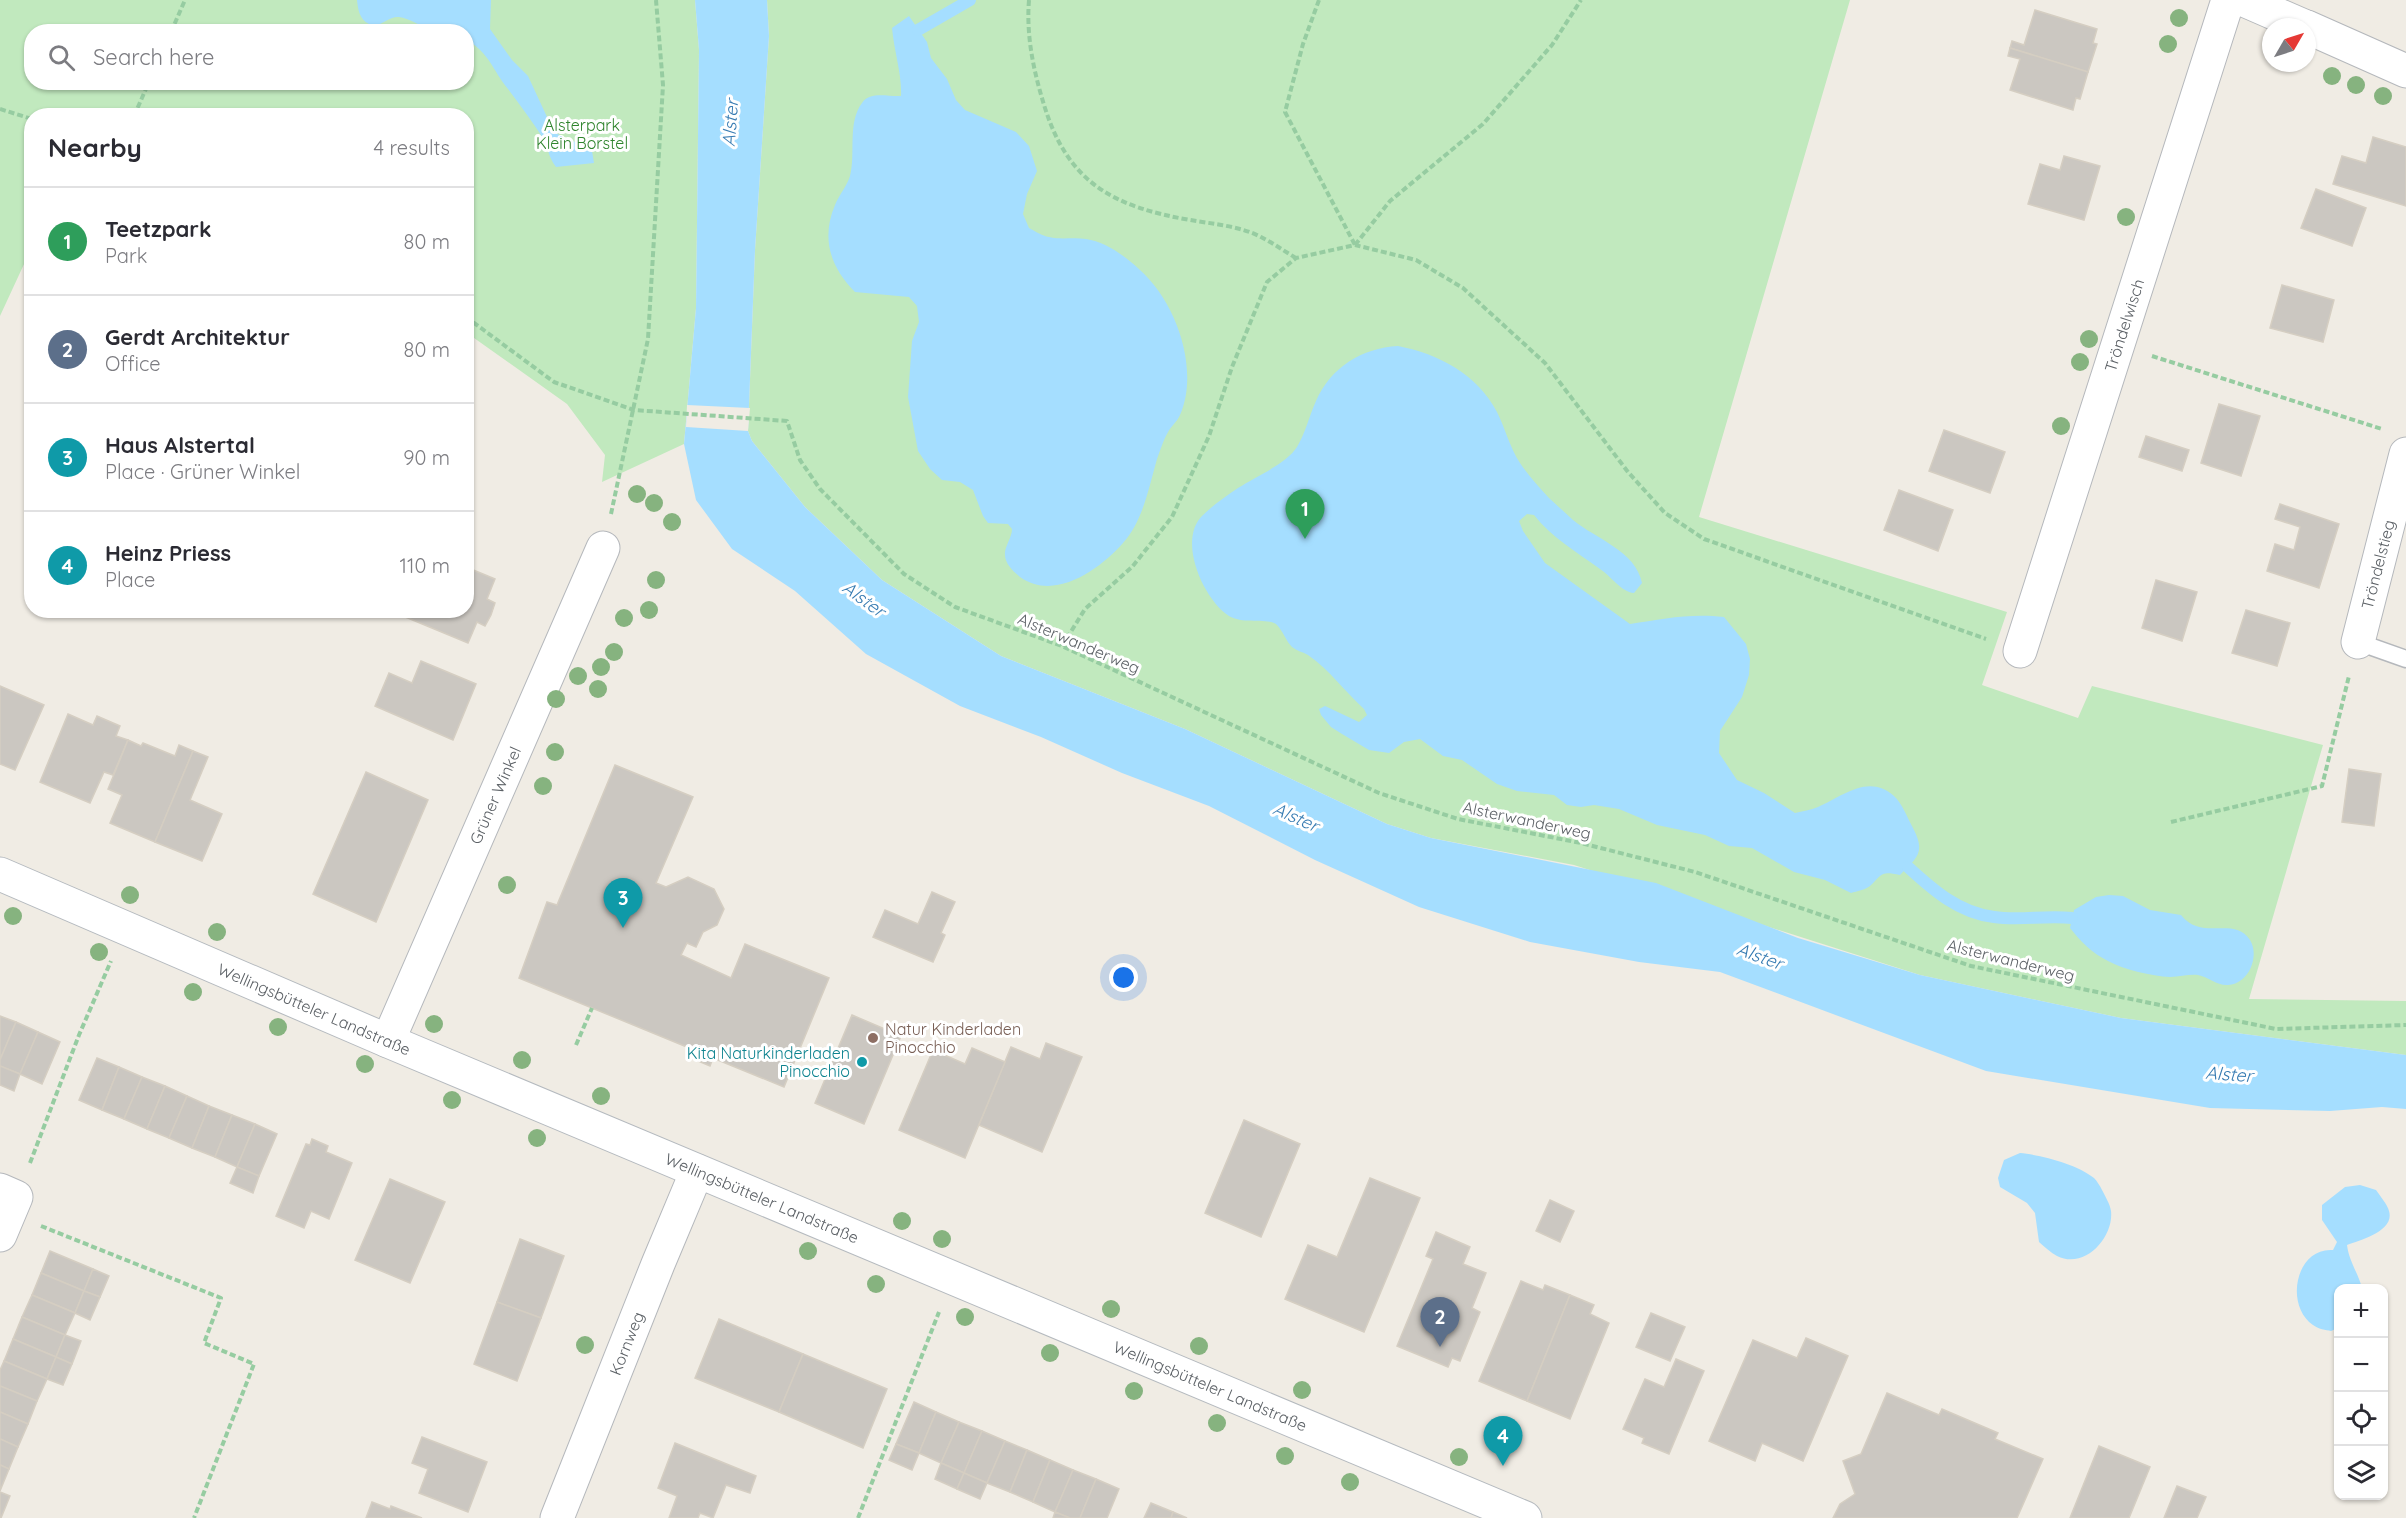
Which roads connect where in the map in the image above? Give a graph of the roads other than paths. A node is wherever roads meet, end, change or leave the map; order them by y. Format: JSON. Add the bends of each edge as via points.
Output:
{"nodes":[{"id":1,"x":2228,"y":0,"type":"edge"},
{"id":2,"x":2244,"y":0,"type":"edge"},
{"id":3,"x":2285,"y":18,"type":"edge"},
{"id":4,"x":2316,"y":31,"type":"edge"},
{"id":5,"x":2406,"y":71,"type":"edge"},
{"id":6,"x":2397,"y":442,"type":"edge"},
{"id":7,"x":603,"y":548,"type":"road end"},
{"id":8,"x":2358,"y":642,"type":"joint"},
{"id":9,"x":2020,"y":651,"type":"road end"},
{"id":10,"x":2406,"y":659,"type":"edge"},
{"id":11,"x":0,"y":874,"type":"edge"},
{"id":12,"x":388,"y":1041,"type":"junction"},
{"id":13,"x":697,"y":1171,"type":"junction"},
{"id":14,"x":557,"y":1518,"type":"edge"},
{"id":15,"x":1525,"y":1518,"type":"edge"}],
"edges":[{"from":1,"to":9,"type":"street","name":"Tröndelwisch"},
{"from":2,"to":3,"type":"street"},
{"from":4,"to":5,"type":"street"},
{"from":6,"to":8,"type":"street","name":"Tröndelstieg"},
{"from":7,"to":12,"type":"street","name":"Grüner Winkel"},
{"from":8,"to":10,"type":"lane"},
{"from":11,"to":12,"type":"street","name":"Wellingsbütteler Landstraße"},
{"from":12,"to":13,"type":"street","name":"Wellingsbütteler Landstraße"},
{"from":13,"to":14,"type":"street","name":"Kornweg"},
{"from":13,"to":15,"type":"street","name":"Wellingsbütteler Landstraße"}]}
